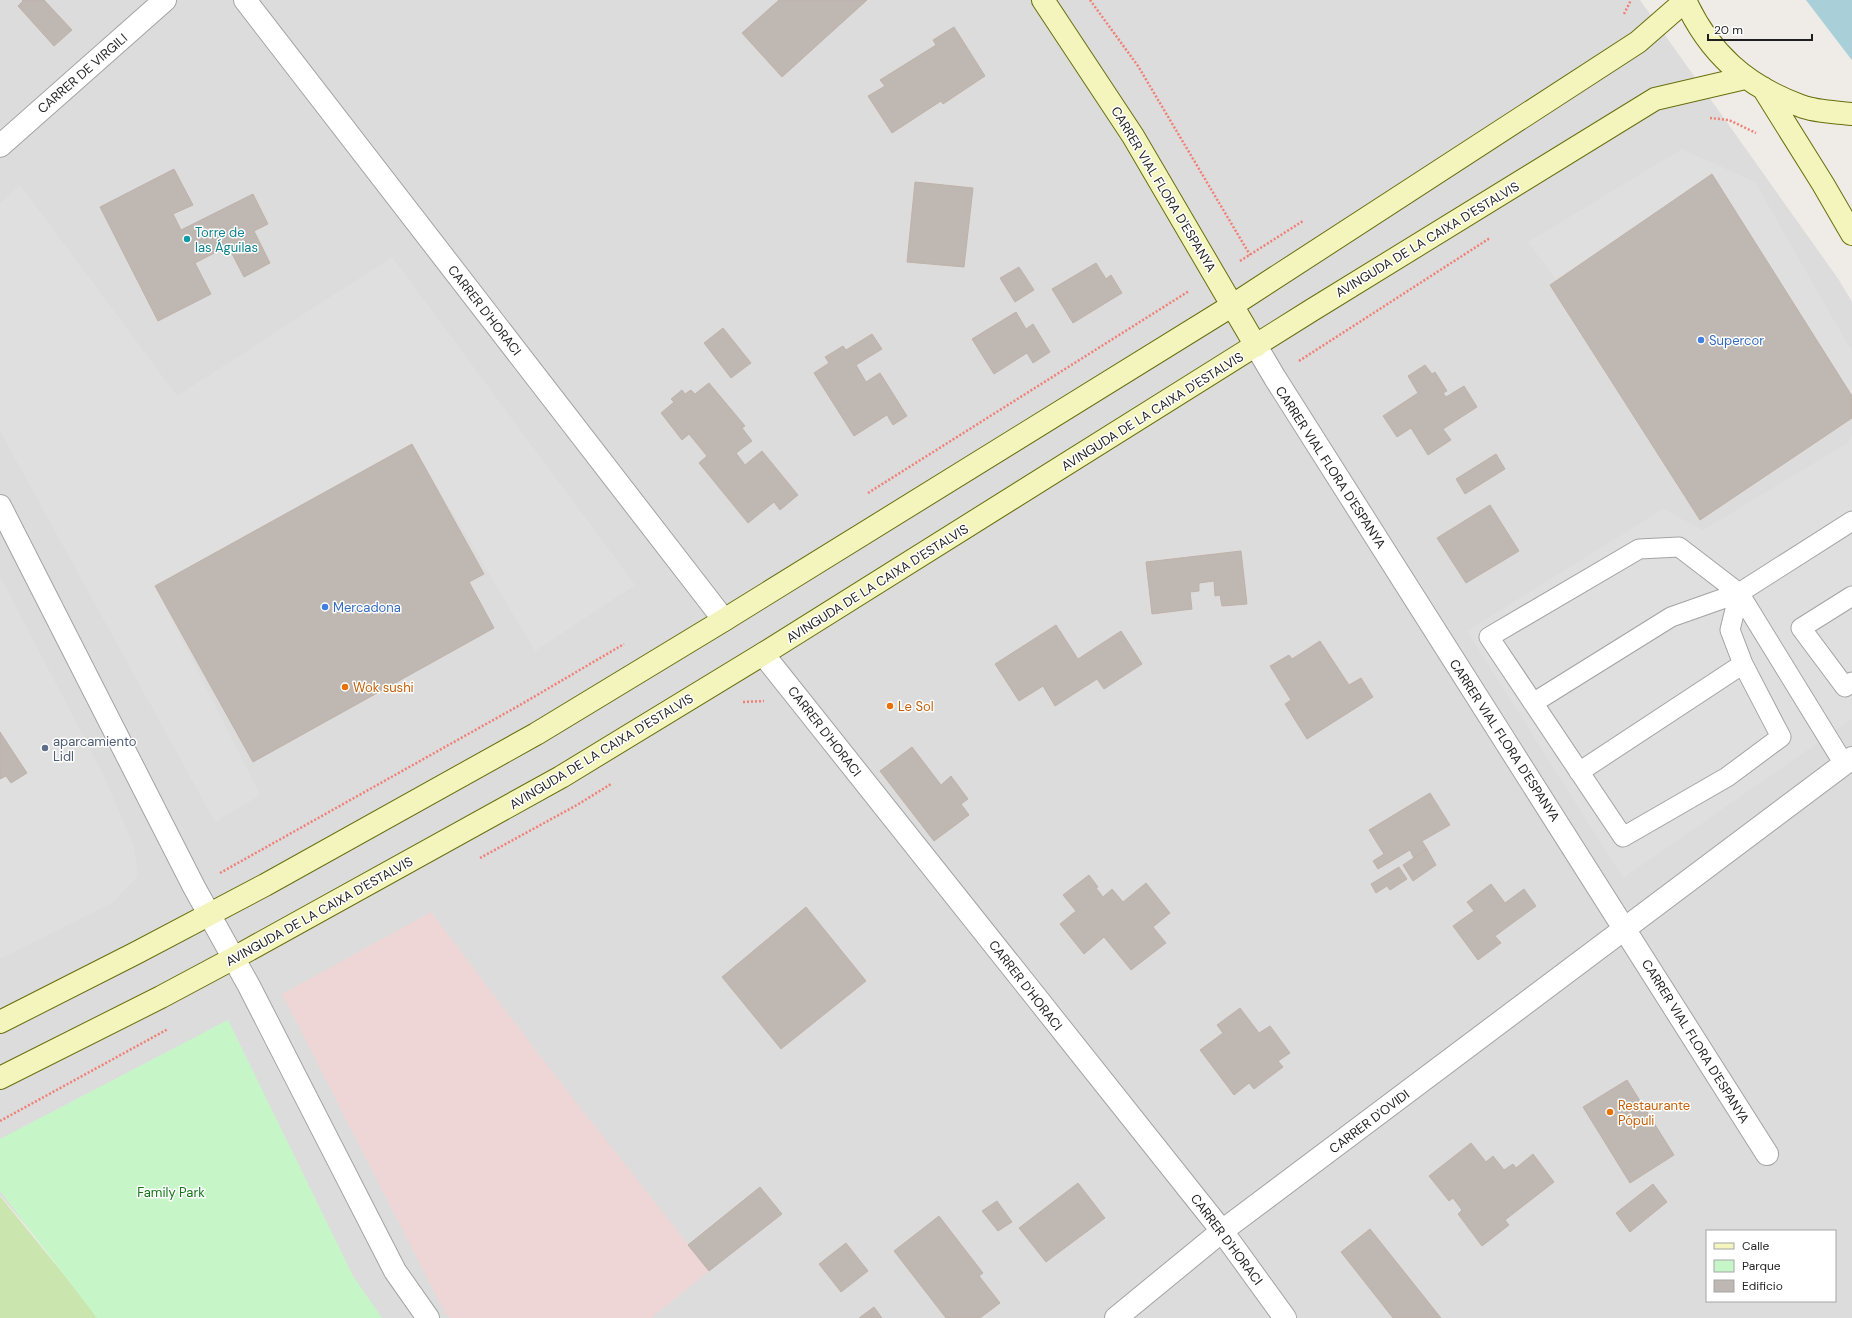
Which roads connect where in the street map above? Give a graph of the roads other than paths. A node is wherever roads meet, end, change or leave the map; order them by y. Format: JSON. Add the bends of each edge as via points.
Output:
{"nodes":[{"id":1,"x":165,"y":0,"type":"edge"},
{"id":2,"x":245,"y":0,"type":"edge"},
{"id":3,"x":1043,"y":0,"type":"edge"},
{"id":4,"x":1685,"y":1,"type":"edge"},
{"id":5,"x":1754,"y":83,"type":"junction"},
{"id":6,"x":1852,"y":114,"type":"edge"},
{"id":7,"x":0,"y":146,"type":"edge"},
{"id":8,"x":1852,"y":234,"type":"edge"},
{"id":9,"x":1233,"y":305,"type":"junction"},
{"id":10,"x":1256,"y":346,"type":"junction"},
{"id":11,"x":0,"y":506,"type":"edge"},
{"id":12,"x":1852,"y":521,"type":"edge"},
{"id":13,"x":1739,"y":593,"type":"junction"},
{"id":14,"x":1852,"y":596,"type":"edge"},
{"id":15,"x":724,"y":620,"type":"junction"},
{"id":16,"x":763,"y":654,"type":"junction"},
{"id":17,"x":1743,"y":664,"type":"junction"},
{"id":18,"x":1852,"y":682,"type":"edge"},
{"id":19,"x":1533,"y":704,"type":"junction"},
{"id":20,"x":1848,"y":761,"type":"edge"},
{"id":21,"x":1579,"y":772,"type":"junction"},
{"id":22,"x":209,"y":914,"type":"junction"},
{"id":23,"x":1626,"y":929,"type":"junction"},
{"id":24,"x":234,"y":958,"type":"junction"},
{"id":25,"x":0,"y":1022,"type":"edge"},
{"id":26,"x":0,"y":1078,"type":"edge"},
{"id":27,"x":1767,"y":1154,"type":"dead end"},
{"id":28,"x":1222,"y":1231,"type":"junction"},
{"id":29,"x":428,"y":1318,"type":"edge"},
{"id":30,"x":1116,"y":1318,"type":"edge"},
{"id":31,"x":1286,"y":1318,"type":"edge"}],
"edges":[{"from":1,"to":7,"type":"street","name":"CARRER DE VIRGILI"},
{"from":2,"to":15,"type":"street","name":"CARRER D'HORACI"},
{"from":3,"to":9,"type":"main road","name":"CARRER VIAL FLORA D'ESPANYA","via":[[1133,136]]},
{"from":4,"to":5,"type":"main road","via":[[1703,34],[1718,53]]},
{"from":4,"to":9,"type":"main road","via":[[1638,42]]},
{"from":5,"to":6,"type":"main road","via":[[1802,106]]},
{"from":5,"to":8,"type":"main road","via":[[1823,184]]},
{"from":5,"to":10,"type":"main road","name":"AVINGUDA DE LA CAIXA D'ESTALVIS","via":[[1655,99]]},
{"from":9,"to":10,"type":"main road","name":"CARRER VIAL FLORA D'ESPANYA"},
{"from":9,"to":15,"type":"main road"},
{"from":10,"to":16,"type":"main road","name":"AVINGUDA DE LA CAIXA D'ESTALVIS"},
{"from":10,"to":23,"type":"street","name":"CARRER VIAL FLORA D'ESPANYA"},
{"from":11,"to":22,"type":"street"},
{"from":12,"to":13,"type":"lane"},
{"from":13,"to":17,"type":"lane","via":[[1730,630]]},
{"from":13,"to":19,"type":"lane","via":[[1671,618]]},
{"from":13,"to":19,"type":"lane","via":[[1679,547],[1639,549],[1489,637]]},
{"from":13,"to":20,"type":"lane"},
{"from":14,"to":18,"type":"lane","via":[[1801,628],[1845,687]]},
{"from":15,"to":22,"type":"main road","via":[[536,734]]},
{"from":16,"to":24,"type":"main road","name":"AVINGUDA DE LA CAIXA D'ESTALVIS","via":[[561,777]]},
{"from":16,"to":28,"type":"street","name":"CARRER D'HORACI"},
{"from":17,"to":21,"type":"lane"},
{"from":17,"to":21,"type":"lane","via":[[1781,737],[1727,777],[1623,837]]},
{"from":19,"to":21,"type":"lane"},
{"from":20,"to":23,"type":"street"},
{"from":22,"to":24,"type":"street"},
{"from":22,"to":25,"type":"main road"},
{"from":23,"to":27,"type":"street","name":"CARRER VIAL FLORA D'ESPANYA"},
{"from":23,"to":28,"type":"street","name":"CARRER D'OVIDI"},
{"from":24,"to":26,"type":"main road","name":"AVINGUDA DE LA CAIXA D'ESTALVIS"},
{"from":24,"to":29,"type":"street","via":[[396,1271]]},
{"from":28,"to":30,"type":"street","name":"CARRER D'OVIDI"},
{"from":28,"to":31,"type":"street","name":"CARRER D'HORACI"}]}
